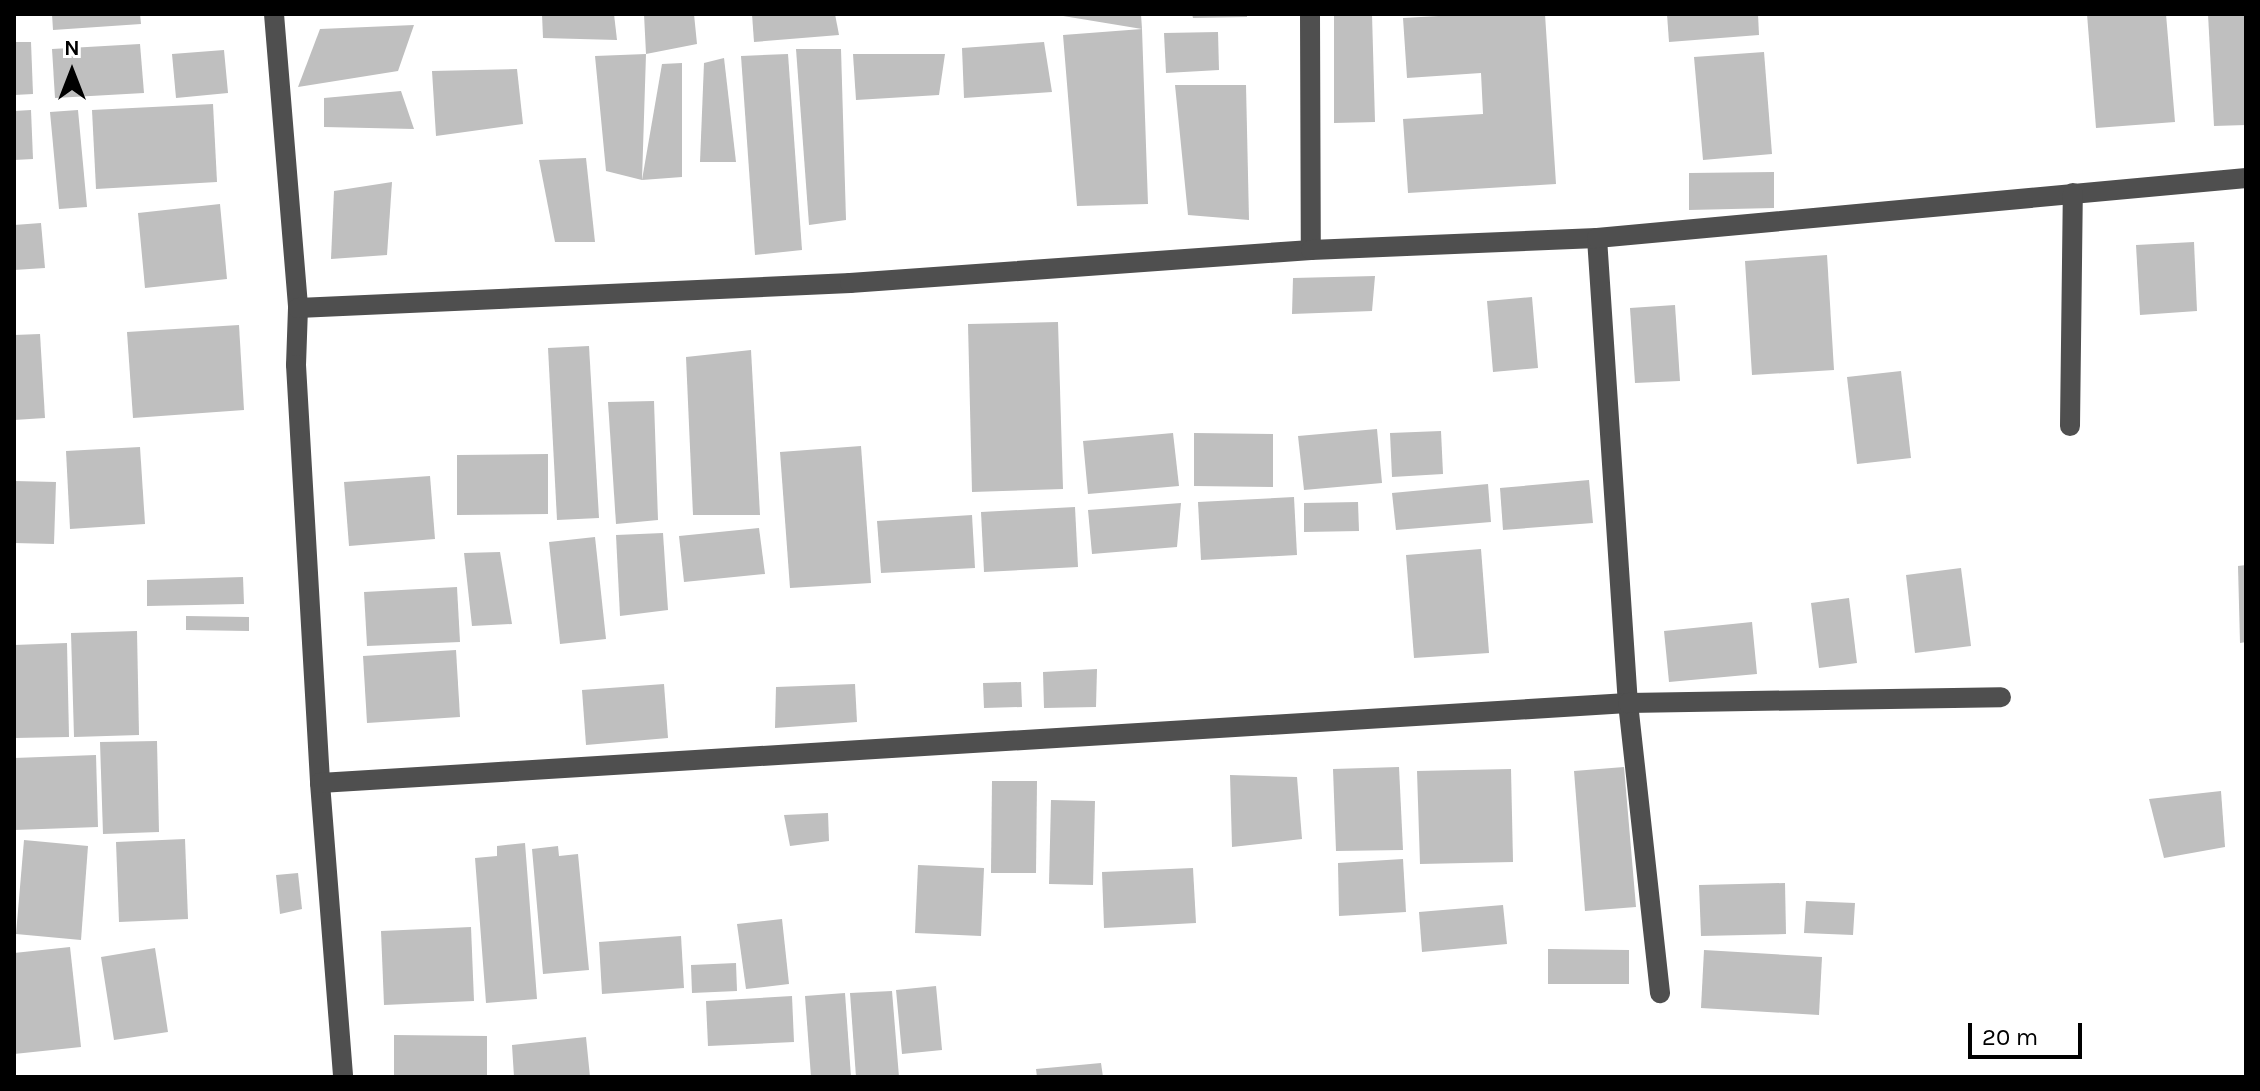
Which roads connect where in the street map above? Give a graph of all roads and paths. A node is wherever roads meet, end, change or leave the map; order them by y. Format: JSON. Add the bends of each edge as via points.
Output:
{"nodes":[{"id":1,"x":274,"y":14,"type":"edge"},
{"id":2,"x":1310,"y":14,"type":"edge"},
{"id":3,"x":2246,"y":178,"type":"edge"},
{"id":4,"x":2073,"y":193,"type":"junction"},
{"id":5,"x":1597,"y":238,"type":"junction"},
{"id":6,"x":1311,"y":250,"type":"junction"},
{"id":7,"x":298,"y":308,"type":"junction"},
{"id":8,"x":2070,"y":426,"type":"dead end"},
{"id":9,"x":2001,"y":697,"type":"dead end"},
{"id":10,"x":1628,"y":703,"type":"junction"},
{"id":11,"x":320,"y":783,"type":"junction"},
{"id":12,"x":1660,"y":993,"type":"dead end"},
{"id":13,"x":343,"y":1077,"type":"edge"}],
"edges":[{"from":1,"to":7,"type":"street"},
{"from":2,"to":6,"type":"street"},
{"from":3,"to":4,"type":"street"},
{"from":4,"to":5,"type":"street"},
{"from":4,"to":8,"type":"street"},
{"from":5,"to":6,"type":"street"},
{"from":5,"to":10,"type":"street"},
{"from":6,"to":7,"type":"street","via":[[850,283]]},
{"from":7,"to":11,"type":"street","via":[[296,365]]},
{"from":9,"to":10,"type":"street"},
{"from":10,"to":11,"type":"street"},
{"from":10,"to":12,"type":"street"},
{"from":11,"to":13,"type":"street"}]}
